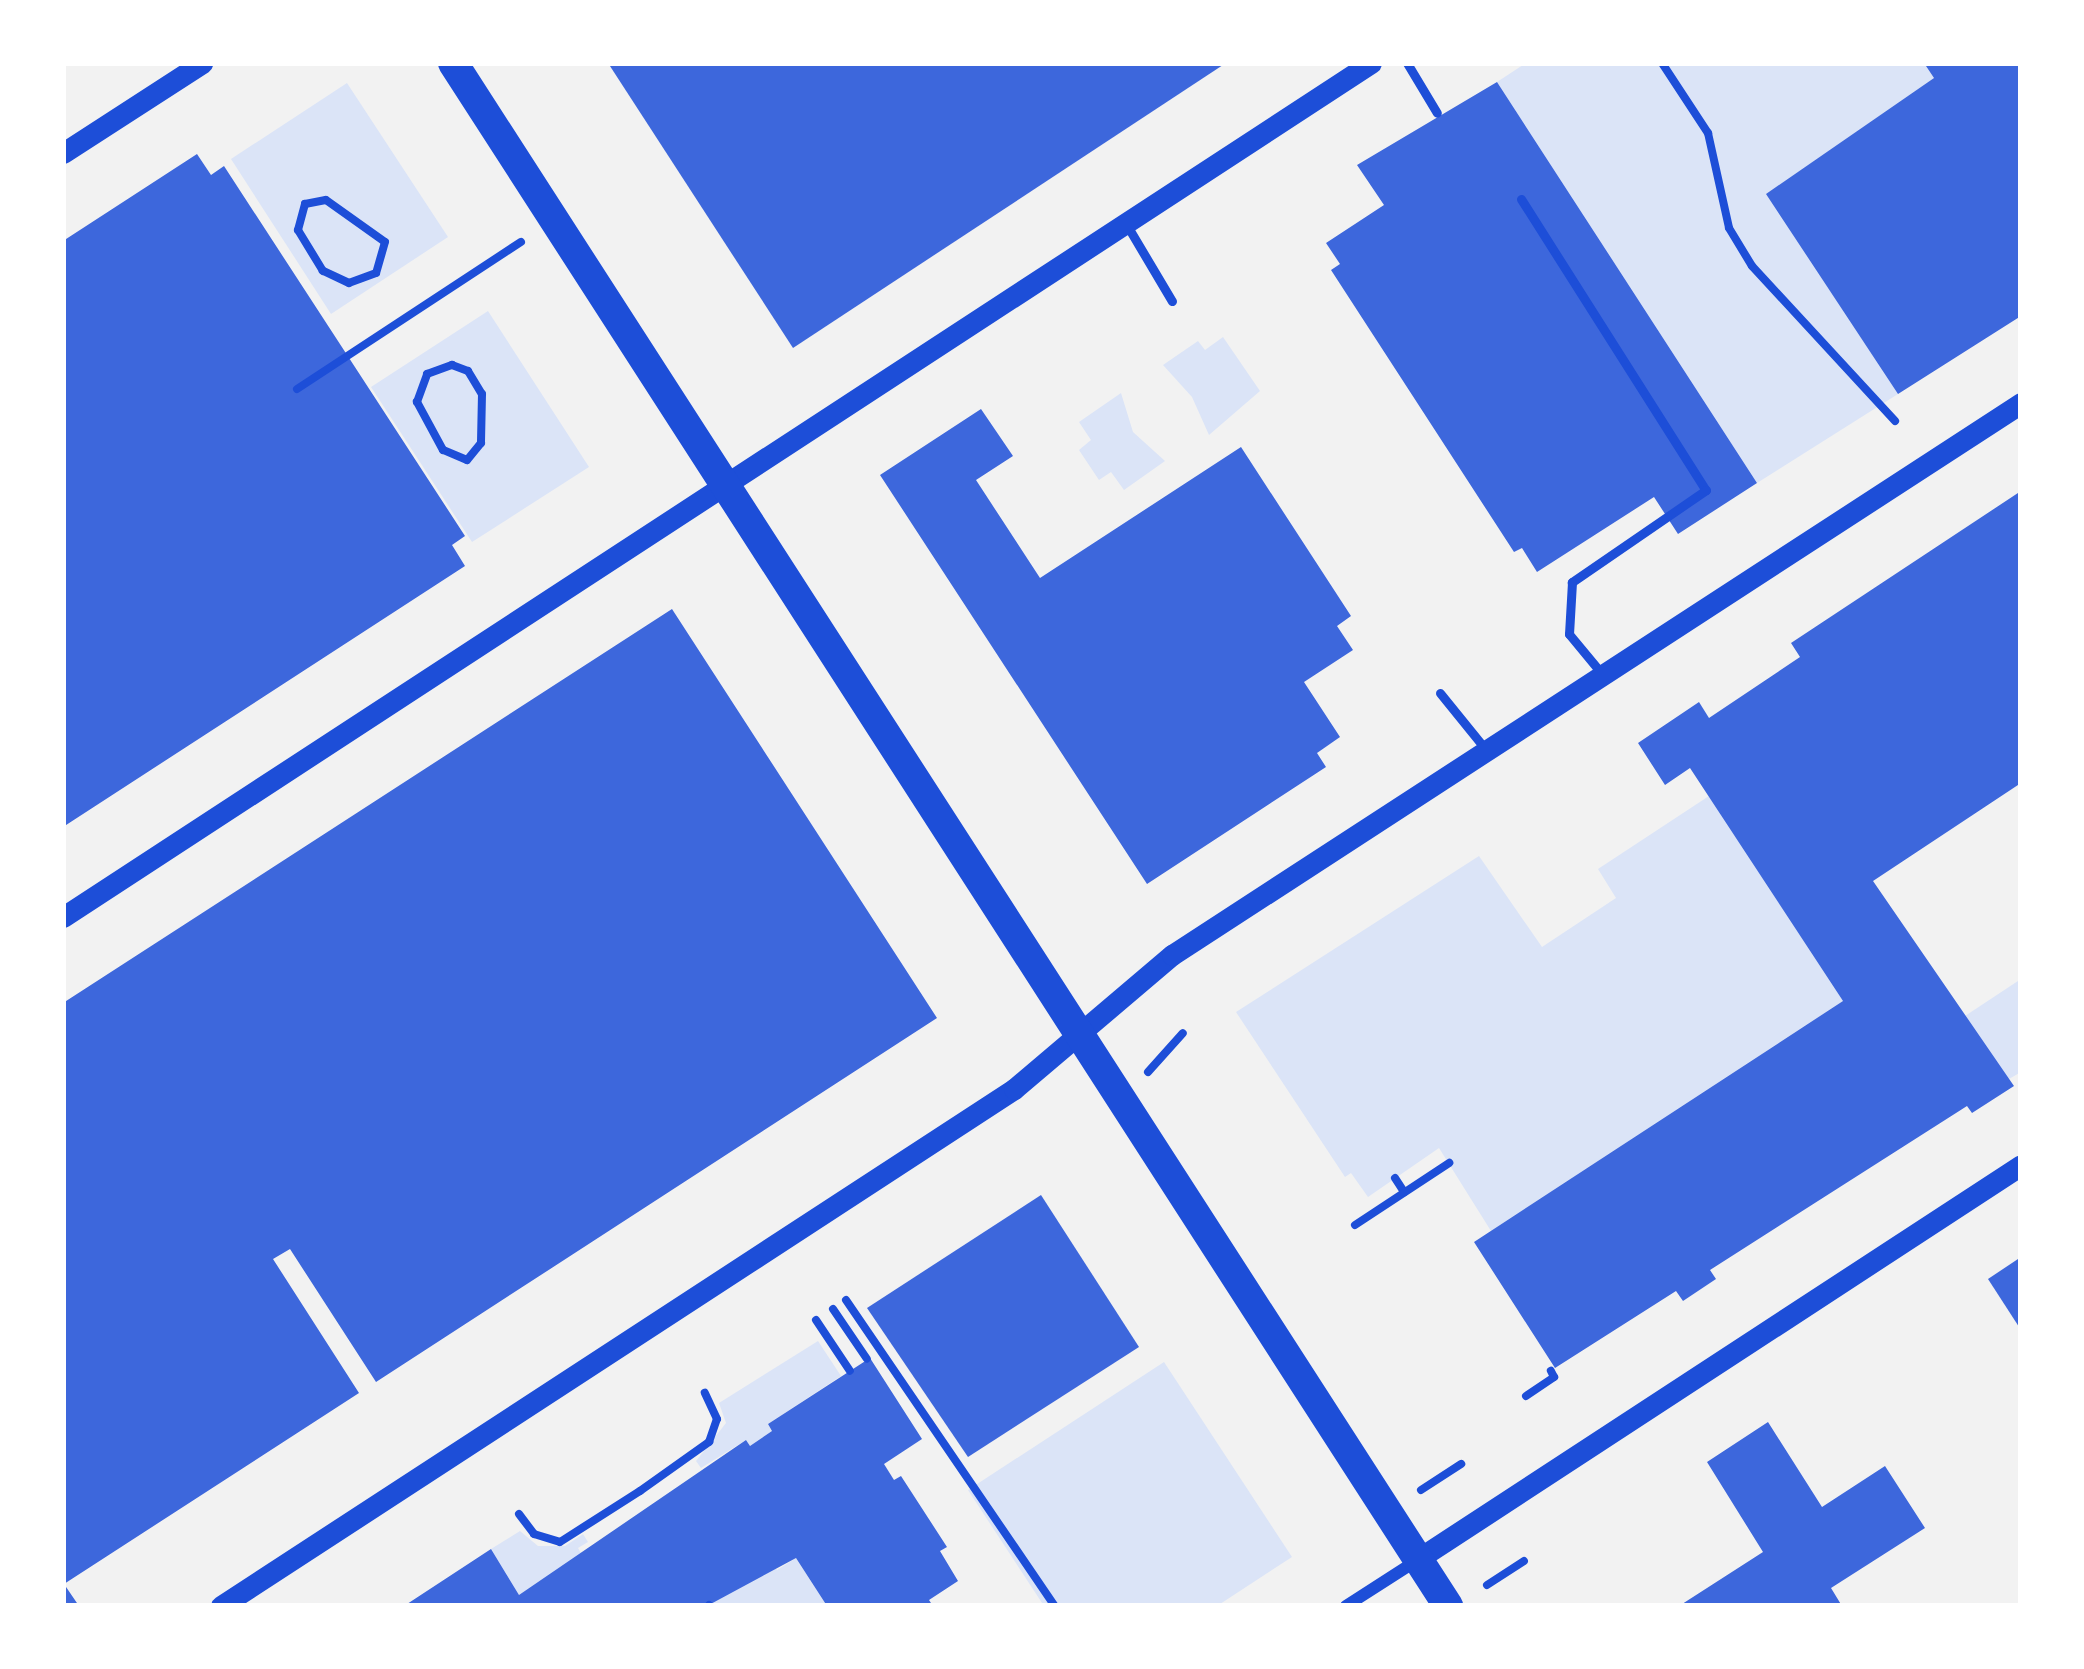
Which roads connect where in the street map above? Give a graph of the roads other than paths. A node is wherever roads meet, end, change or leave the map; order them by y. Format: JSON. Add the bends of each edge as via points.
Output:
{"nodes":[{"id":1,"x":202,"y":63,"type":"edge"},
{"id":2,"x":453,"y":63,"type":"edge"},
{"id":3,"x":1371,"y":63,"type":"edge"},
{"id":4,"x":1407,"y":63,"type":"edge"},
{"id":5,"x":1437,"y":112,"type":"dead end"},
{"id":6,"x":63,"y":153,"type":"edge"},
{"id":7,"x":1521,"y":199,"type":"dead end"},
{"id":8,"x":1125,"y":222,"type":"junction"},
{"id":9,"x":1172,"y":301,"type":"dead end"},
{"id":10,"x":2021,"y":403,"type":"edge"},
{"id":11,"x":721,"y":483,"type":"junction"},
{"id":12,"x":1603,"y":675,"type":"junction"},
{"id":13,"x":1440,"y":692,"type":"dead end"},
{"id":14,"x":1486,"y":751,"type":"junction"},
{"id":15,"x":63,"y":917,"type":"edge"},
{"id":16,"x":1078,"y":1035,"type":"junction"},
{"id":17,"x":2021,"y":1165,"type":"edge"},
{"id":18,"x":1418,"y":1559,"type":"junction"},
{"id":19,"x":221,"y":1606,"type":"edge"},
{"id":20,"x":1346,"y":1606,"type":"edge"},
{"id":21,"x":1448,"y":1606,"type":"edge"}],
"edges":[{"from":1,"to":6,"type":"street"},
{"from":2,"to":11,"type":"main road"},
{"from":3,"to":8,"type":"street"},
{"from":4,"to":5,"type":"lane"},
{"from":7,"to":12,"type":"lane","via":[[1706,490],[1572,582],[1569,634]]},
{"from":8,"to":9,"type":"lane"},
{"from":8,"to":11,"type":"street"},
{"from":10,"to":12,"type":"street"},
{"from":11,"to":15,"type":"street"},
{"from":11,"to":16,"type":"main road"},
{"from":12,"to":14,"type":"street"},
{"from":13,"to":14,"type":"lane"},
{"from":14,"to":16,"type":"street","via":[[1172,955]]},
{"from":16,"to":18,"type":"main road"},
{"from":16,"to":19,"type":"street","via":[[1014,1090]]},
{"from":17,"to":18,"type":"street"},
{"from":18,"to":20,"type":"street"},
{"from":18,"to":21,"type":"main road"}]}
